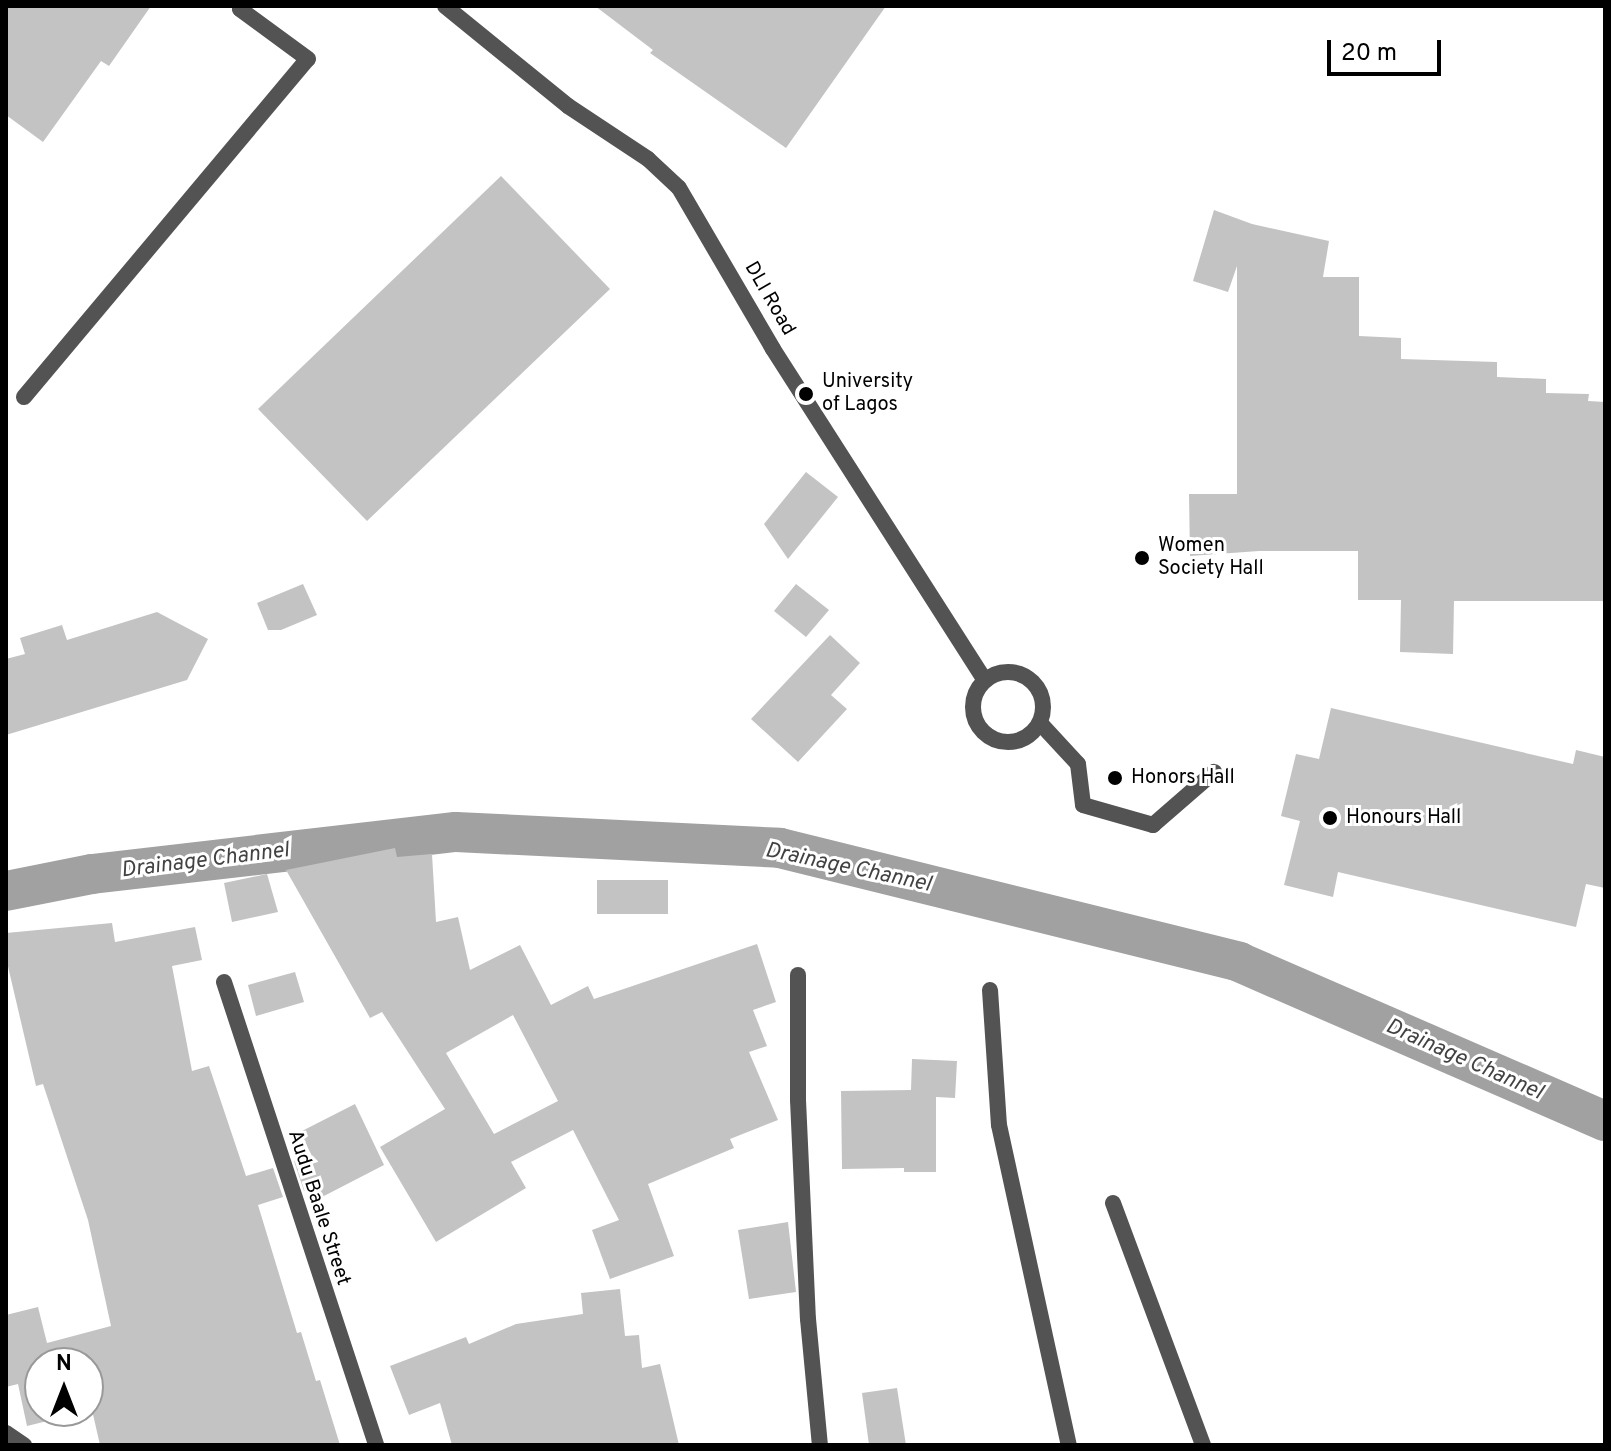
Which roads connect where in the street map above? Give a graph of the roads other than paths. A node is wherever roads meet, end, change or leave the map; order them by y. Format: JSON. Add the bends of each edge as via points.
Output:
{"nodes":[{"id":1,"x":241,"y":6,"type":"edge"},
{"id":2,"x":445,"y":6,"type":"edge"},
{"id":3,"x":24,"y":397,"type":"dead end"},
{"id":4,"x":985,"y":680,"type":"junction"},
{"id":5,"x":1040,"y":723,"type":"junction"},
{"id":6,"x":1214,"y":772,"type":"dead end"},
{"id":7,"x":798,"y":975,"type":"dead end"},
{"id":8,"x":224,"y":982,"type":"dead end"},
{"id":9,"x":990,"y":990,"type":"dead end"},
{"id":10,"x":1113,"y":1203,"type":"dead end"},
{"id":11,"x":6,"y":1433,"type":"edge"},
{"id":12,"x":24,"y":1445,"type":"edge"},
{"id":13,"x":376,"y":1445,"type":"edge"},
{"id":14,"x":820,"y":1445,"type":"edge"},
{"id":15,"x":1069,"y":1445,"type":"edge"},
{"id":16,"x":1203,"y":1445,"type":"edge"}],
"edges":[{"from":1,"to":3,"type":"street","via":[[308,59]]},
{"from":2,"to":4,"type":"street","name":"DLI Road","via":[[679,188],[773,349]]},
{"from":4,"to":5,"type":"street","via":[[1007,672],[1030,679],[1043,699]]},
{"from":4,"to":5,"type":"street","via":[[972,710],[989,737],[1022,739]]},
{"from":5,"to":6,"type":"street","via":[[1078,764],[1083,805],[1153,825]]},
{"from":7,"to":14,"type":"street","via":[[805,1272]]},
{"from":8,"to":13,"type":"street","name":"Audu Baale Street"},
{"from":9,"to":15,"type":"street","via":[[999,1125]]},
{"from":10,"to":16,"type":"street"},
{"from":11,"to":12,"type":"street"}]}
